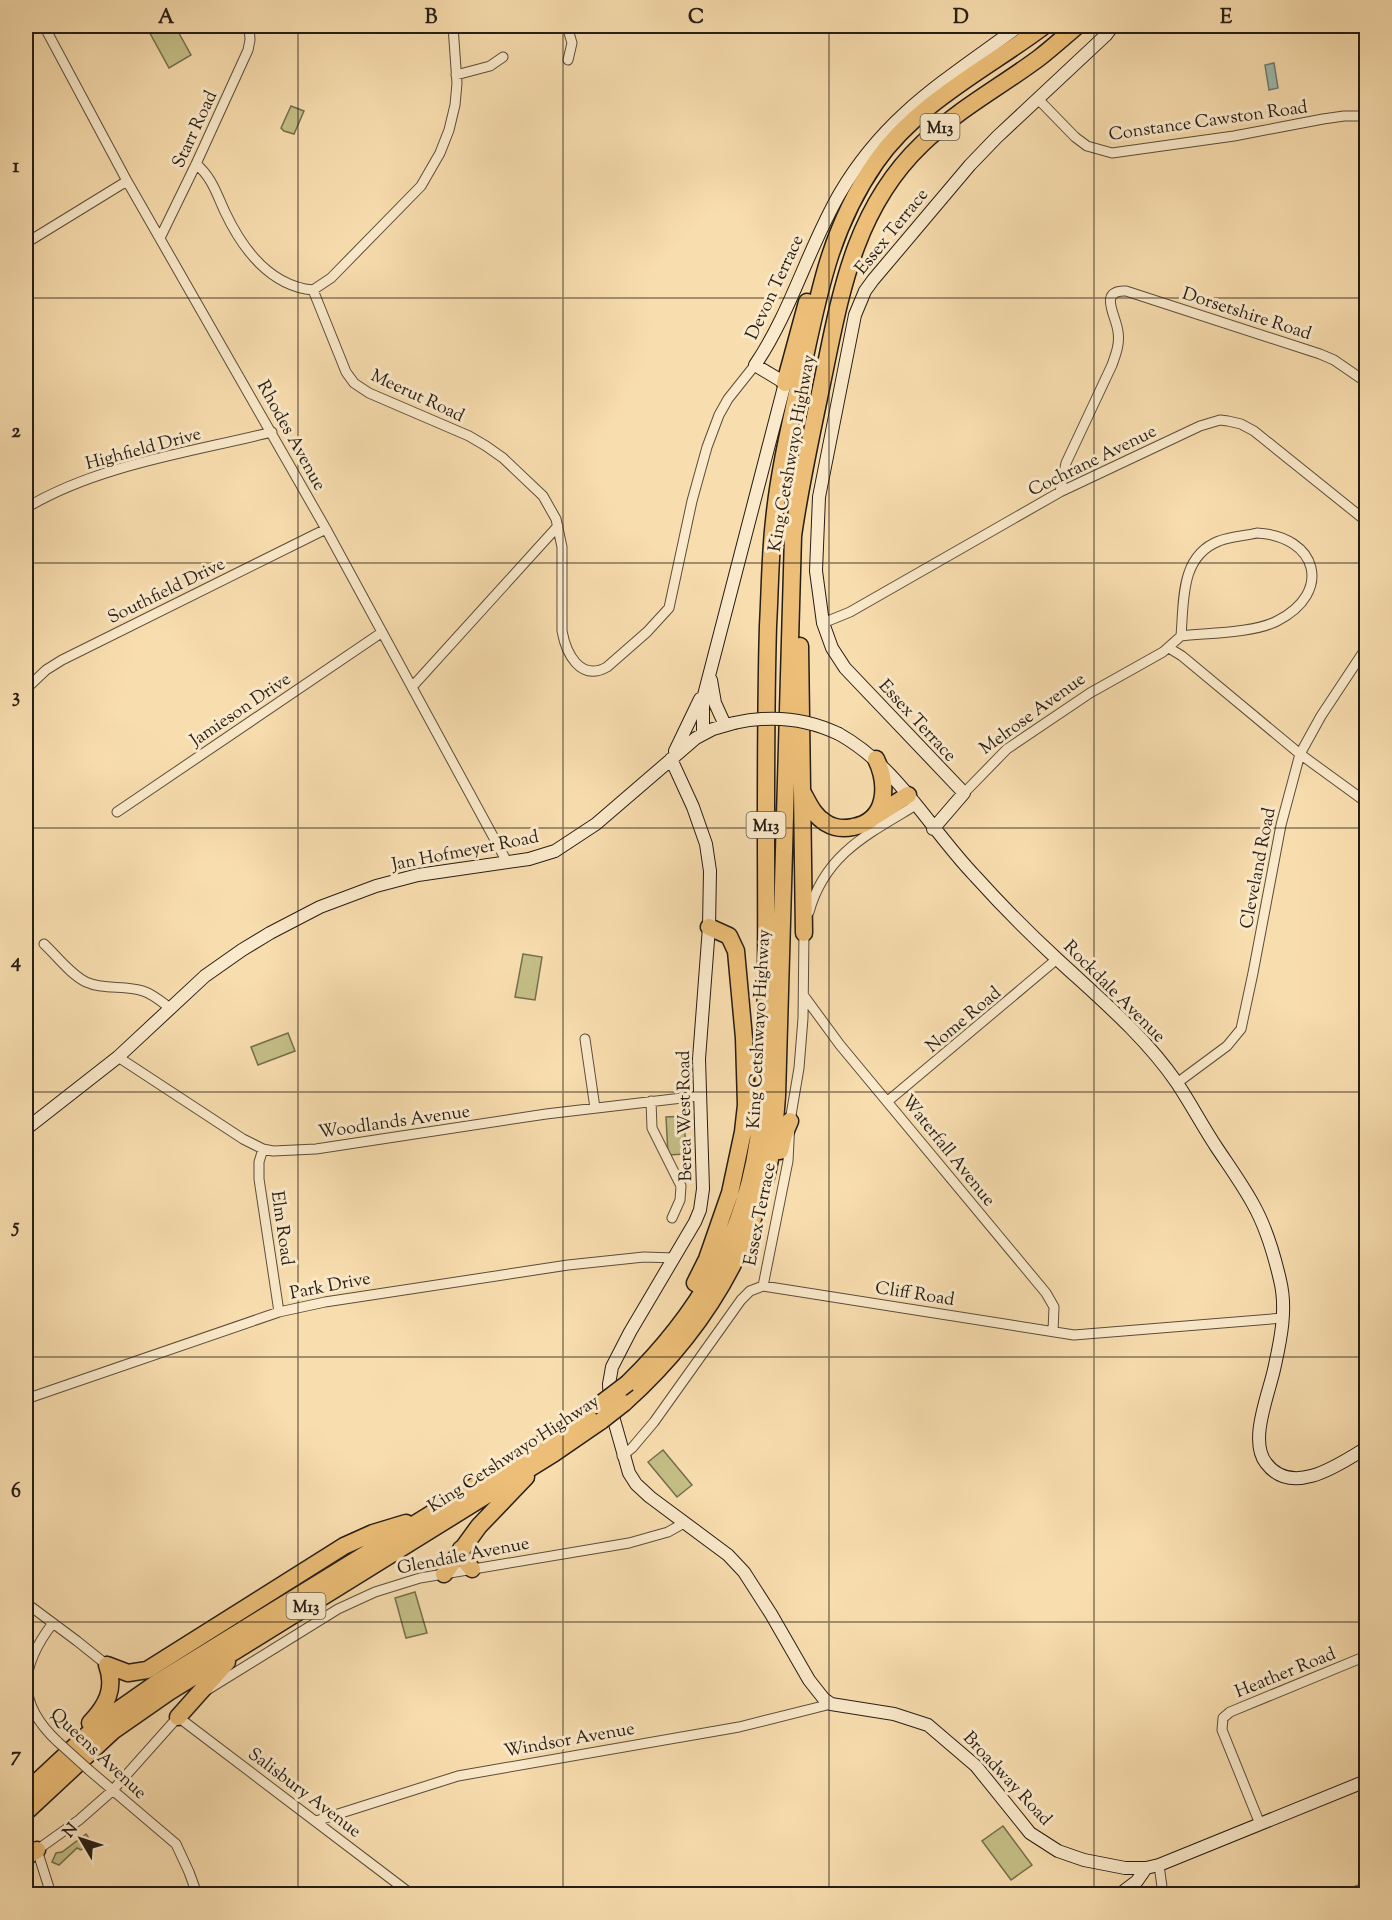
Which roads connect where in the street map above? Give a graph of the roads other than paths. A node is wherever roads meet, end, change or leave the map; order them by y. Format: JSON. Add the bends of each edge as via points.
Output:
{"nodes":[{"id":1,"x":44,"y":26,"type":"edge"},
{"id":2,"x":453,"y":26,"type":"edge"},
{"id":3,"x":567,"y":26,"type":"edge"},
{"id":4,"x":1019,"y":26,"type":"edge"},
{"id":5,"x":1044,"y":26,"type":"edge"},
{"id":6,"x":1077,"y":26,"type":"edge"},
{"id":7,"x":1113,"y":26,"type":"edge"},
{"id":8,"x":249,"y":28,"type":"edge"},
{"id":9,"x":503,"y":57,"type":"dead end"},
{"id":10,"x":568,"y":60,"type":"dead end"},
{"id":11,"x":456,"y":75,"type":"junction"},
{"id":12,"x":1038,"y":99,"type":"junction"},
{"id":13,"x":1366,"y":116,"type":"edge"},
{"id":14,"x":196,"y":164,"type":"junction"},
{"id":15,"x":873,"y":167,"type":"junction"},
{"id":16,"x":128,"y":181,"type":"junction"},
{"id":17,"x":160,"y":238,"type":"junction"},
{"id":18,"x":26,"y":243,"type":"edge"},
{"id":19,"x":314,"y":290,"type":"junction"},
{"id":20,"x":755,"y":365,"type":"junction"},
{"id":21,"x":1366,"y":382,"type":"edge"},
{"id":22,"x":785,"y":383,"type":"junction"},
{"id":23,"x":272,"y":432,"type":"junction"},
{"id":24,"x":1060,"y":492,"type":"junction"},
{"id":25,"x":798,"y":503,"type":"junction"},
{"id":26,"x":26,"y":508,"type":"edge"},
{"id":27,"x":1366,"y":521,"type":"edge"},
{"id":28,"x":558,"y":526,"type":"junction"},
{"id":29,"x":326,"y":529,"type":"junction"},
{"id":30,"x":656,"y":623,"type":"joint"},
{"id":31,"x":823,"y":623,"type":"junction"},
{"id":32,"x":381,"y":633,"type":"junction"},
{"id":33,"x":1181,"y":636,"type":"junction"},
{"id":34,"x":1168,"y":648,"type":"junction"},
{"id":35,"x":1366,"y":648,"type":"edge"},
{"id":36,"x":710,"y":673,"type":"junction"},
{"id":37,"x":412,"y":687,"type":"junction"},
{"id":38,"x":26,"y":689,"type":"edge"},
{"id":39,"x":730,"y":724,"type":"junction"},
{"id":40,"x":703,"y":734,"type":"junction"},
{"id":41,"x":1300,"y":754,"type":"junction"},
{"id":42,"x":671,"y":759,"type":"junction"},
{"id":43,"x":876,"y":759,"type":"junction"},
{"id":44,"x":802,"y":789,"type":"junction"},
{"id":45,"x":964,"y":793,"type":"junction"},
{"id":46,"x":912,"y":800,"type":"junction"},
{"id":47,"x":1366,"y":802,"type":"edge"},
{"id":48,"x":117,"y":812,"type":"dead end"},
{"id":49,"x":876,"y":815,"type":"junction"},
{"id":50,"x":933,"y":829,"type":"junction"},
{"id":51,"x":507,"y":862,"type":"junction"},
{"id":52,"x":709,"y":927,"type":"junction"},
{"id":53,"x":804,"y":933,"type":"junction"},
{"id":54,"x":44,"y":944,"type":"dead end"},
{"id":55,"x":1057,"y":959,"type":"junction"},
{"id":56,"x":804,"y":995,"type":"junction"},
{"id":57,"x":171,"y":1009,"type":"junction"},
{"id":58,"x":585,"y":1039,"type":"dead end"},
{"id":59,"x":117,"y":1057,"type":"junction"},
{"id":60,"x":1177,"y":1083,"type":"junction"},
{"id":61,"x":699,"y":1096,"type":"junction"},
{"id":62,"x":651,"y":1101,"type":"junction"},
{"id":63,"x":888,"y":1101,"type":"junction"},
{"id":64,"x":595,"y":1108,"type":"junction"},
{"id":65,"x":790,"y":1121,"type":"junction"},
{"id":66,"x":26,"y":1129,"type":"edge"},
{"id":67,"x":263,"y":1149,"type":"junction"},
{"id":68,"x":672,"y":1218,"type":"dead end"},
{"id":69,"x":653,"y":1257,"type":"junction"},
{"id":70,"x":675,"y":1258,"type":"junction"},
{"id":71,"x":663,"y":1277,"type":"junction"},
{"id":72,"x":763,"y":1286,"type":"junction"},
{"id":73,"x":708,"y":1308,"type":"junction"},
{"id":74,"x":279,"y":1312,"type":"junction"},
{"id":75,"x":1283,"y":1318,"type":"junction"},
{"id":76,"x":1053,"y":1331,"type":"junction"},
{"id":77,"x":643,"y":1368,"type":"junction"},
{"id":78,"x":26,"y":1399,"type":"edge"},
{"id":79,"x":600,"y":1413,"type":"junction"},
{"id":80,"x":1366,"y":1448,"type":"edge"},
{"id":81,"x":622,"y":1456,"type":"junction"},
{"id":82,"x":536,"y":1465,"type":"junction"},
{"id":83,"x":426,"y":1517,"type":"junction"},
{"id":84,"x":684,"y":1522,"type":"junction"},
{"id":85,"x":461,"y":1549,"type":"junction"},
{"id":86,"x":472,"y":1569,"type":"junction"},
{"id":87,"x":444,"y":1574,"type":"junction"},
{"id":88,"x":26,"y":1604,"type":"edge"},
{"id":89,"x":53,"y":1623,"type":"junction"},
{"id":90,"x":238,"y":1649,"type":"junction"},
{"id":91,"x":1366,"y":1656,"type":"edge"},
{"id":92,"x":107,"y":1665,"type":"junction"},
{"id":93,"x":200,"y":1694,"type":"junction"},
{"id":94,"x":831,"y":1704,"type":"junction"},
{"id":95,"x":178,"y":1717,"type":"junction"},
{"id":96,"x":1366,"y":1781,"type":"edge"},
{"id":97,"x":26,"y":1784,"type":"edge"},
{"id":98,"x":112,"y":1791,"type":"junction"},
{"id":99,"x":26,"y":1792,"type":"edge"},
{"id":100,"x":26,"y":1812,"type":"edge"},
{"id":101,"x":316,"y":1821,"type":"junction"},
{"id":102,"x":1260,"y":1824,"type":"junction"},
{"id":103,"x":31,"y":1853,"type":"edge"},
{"id":104,"x":1159,"y":1865,"type":"junction"},
{"id":105,"x":1146,"y":1868,"type":"junction"},
{"id":106,"x":1366,"y":1887,"type":"edge"},
{"id":107,"x":51,"y":1894,"type":"edge"},
{"id":108,"x":197,"y":1894,"type":"edge"},
{"id":109,"x":411,"y":1894,"type":"edge"},
{"id":110,"x":1120,"y":1894,"type":"edge"},
{"id":111,"x":1163,"y":1894,"type":"edge"},
{"id":112,"x":1349,"y":1894,"type":"edge"}],
"edges":[{"from":1,"to":16,"type":"street","name":"Rhodes Avenue"},
{"from":2,"to":11,"type":"street"},
{"from":3,"to":10,"type":"street","via":[[572,43]]},
{"from":4,"to":20,"type":"street","name":"Devon Terrace","via":[[911,106],[879,138],[819,231],[767,347]]},
{"from":5,"to":15,"type":"highway","name":"King Cetshwayo Highway","number":"M13","via":[[929,108]]},
{"from":6,"to":25,"type":"highway","name":"King Cetshwayo Highway","number":"M13","via":[[1040,57],[946,122],[905,161],[877,200],[856,245],[839,299]]},
{"from":7,"to":12,"type":"street","name":"Essex Terrace"},
{"from":8,"to":14,"type":"street","name":"Starr Road","via":[[248,50]]},
{"from":9,"to":11,"type":"street","via":[[490,66]]},
{"from":11,"to":19,"type":"street","via":[[452,120],[428,176],[339,270]]},
{"from":12,"to":13,"type":"street","name":"Constance Cawston Road","via":[[1087,146],[1112,153],[1323,119]]},
{"from":12,"to":31,"type":"street","name":"Essex Terrace","via":[[970,165],[873,280],[855,315],[819,497],[816,571]]},
{"from":14,"to":17,"type":"street","name":"Starr Road"},
{"from":14,"to":19,"type":"street","via":[[209,176],[238,237],[255,259],[277,276]]},
{"from":15,"to":22,"type":"highway","via":[[854,190],[831,230]]},
{"from":15,"to":77,"type":"highway","name":"King Cetshwayo Highway","number":"M13","via":[[845,214],[826,267],[797,393],[774,520],[767,682],[766,1011],[758,1144],[741,1212],[718,1265],[682,1322]]},
{"from":16,"to":17,"type":"street","name":"Rhodes Avenue"},
{"from":16,"to":18,"type":"street"},
{"from":17,"to":23,"type":"street","name":"Rhodes Avenue"},
{"from":19,"to":28,"type":"street","name":"Meerut Road","via":[[342,364],[354,383],[494,451],[543,496]]},
{"from":20,"to":22,"type":"street"},
{"from":20,"to":30,"type":"street","name":"Devon Terrace","via":[[732,393],[716,423],[694,491],[671,602]]},
{"from":21,"to":24,"type":"street","name":"Dorsetshire Road","via":[[1320,354],[1118,291],[1110,305],[1118,331],[1116,353],[1066,463]]},
{"from":22,"to":36,"type":"street"},
{"from":23,"to":26,"type":"street","name":"Highfield Drive","via":[[108,472],[56,491]]},
{"from":23,"to":29,"type":"street","name":"Rhodes Avenue"},
{"from":24,"to":27,"type":"street","name":"Cochrane Avenue","via":[[1220,420],[1241,424],[1267,440]]},
{"from":24,"to":31,"type":"street","name":"Cochrane Avenue","via":[[850,612]]},
{"from":25,"to":44,"type":"highway"},
{"from":25,"to":73,"type":"highway","name":"King Cetshwayo Highway","number":"M13","via":[[791,575],[775,1124],[766,1176],[743,1245]]},
{"from":28,"to":30,"type":"street","name":"Meerut Road","via":[[562,547],[562,631],[577,665],[588,671],[601,670]]},
{"from":28,"to":37,"type":"street"},
{"from":29,"to":32,"type":"street","name":"Rhodes Avenue"},
{"from":29,"to":38,"type":"street","name":"Southfield Drive","via":[[62,660]]},
{"from":31,"to":45,"type":"street","name":"Essex Terrace","via":[[845,668]]},
{"from":32,"to":37,"type":"street","name":"Rhodes Avenue"},
{"from":32,"to":48,"type":"street","name":"Jamieson Drive"},
{"from":33,"to":33,"type":"street","via":[[1189,569],[1210,545],[1264,534],[1288,542],[1312,564],[1311,588],[1306,598],[1276,622]]},
{"from":33,"to":34,"type":"street","name":"Melrose Avenue"},
{"from":34,"to":41,"type":"street"},
{"from":34,"to":45,"type":"street","name":"Melrose Avenue","via":[[1024,737],[994,760]]},
{"from":35,"to":41,"type":"street","name":"Cleveland Road"},
{"from":36,"to":39,"type":"street","via":[[715,703]]},
{"from":36,"to":40,"type":"street","via":[[702,706]]},
{"from":36,"to":42,"type":"street"},
{"from":37,"to":51,"type":"street","name":"Rhodes Avenue"},
{"from":39,"to":40,"type":"street","name":"Rockdale Avenue"},
{"from":39,"to":43,"type":"street","name":"Rockdale Avenue","bridge":true,"via":[[762,718],[813,723],[858,744]]},
{"from":40,"to":42,"type":"street","name":"Rockdale Avenue"},
{"from":41,"to":47,"type":"street"},
{"from":41,"to":60,"type":"street","name":"Cleveland Road","via":[[1281,825],[1241,1029],[1227,1046]]},
{"from":42,"to":51,"type":"street","name":"Jan Hofmeyer Road","via":[[567,845],[537,857]]},
{"from":42,"to":52,"type":"street","name":"Berea West Road","via":[[706,844],[711,881]]},
{"from":43,"to":46,"type":"street","name":"Rockdale Avenue"},
{"from":43,"to":49,"type":"highway","via":[[884,787]]},
{"from":44,"to":49,"type":"highway","via":[[813,811],[832,826],[854,827]]},
{"from":44,"to":53,"type":"highway"},
{"from":45,"to":50,"type":"street","name":"Melrose Avenue"},
{"from":46,"to":49,"type":"highway"},
{"from":46,"to":50,"type":"street","name":"Rockdale Avenue"},
{"from":46,"to":53,"type":"street","name":"Essex Terrace","via":[[839,856],[816,890]]},
{"from":50,"to":55,"type":"street","name":"Rockdale Avenue"},
{"from":51,"to":57,"type":"street","name":"Jan Hofmeyer Road","via":[[418,874],[320,907],[242,950],[205,976]]},
{"from":52,"to":61,"type":"street","name":"Berea West Road"},
{"from":52,"to":77,"type":"highway","via":[[729,936],[736,951],[746,1078],[743,1132],[730,1193],[707,1259]]},
{"from":53,"to":56,"type":"street","name":"Essex Terrace"},
{"from":54,"to":57,"type":"street","via":[[86,981],[144,991]]},
{"from":55,"to":60,"type":"street","name":"Rockdale Avenue","via":[[1123,1020]]},
{"from":55,"to":63,"type":"street","name":"Nome Road"},
{"from":56,"to":63,"type":"street","name":"Waterfall Avenue"},
{"from":56,"to":65,"type":"street","name":"Essex Terrace","via":[[799,1068]]},
{"from":57,"to":59,"type":"street","name":"Jan Hofmeyer Road"},
{"from":58,"to":64,"type":"street"},
{"from":59,"to":66,"type":"street","name":"Jan Hofmeyer Road"},
{"from":59,"to":67,"type":"street","name":"Woodlands Avenue"},
{"from":60,"to":75,"type":"street","name":"Rockdale Avenue","via":[[1265,1228],[1280,1281]]},
{"from":61,"to":62,"type":"street","name":"Woodlands Avenue"},
{"from":61,"to":70,"type":"street","name":"Berea West Road","via":[[702,1200]]},
{"from":62,"to":64,"type":"street","name":"Woodlands Avenue"},
{"from":62,"to":68,"type":"street","via":[[652,1128],[681,1190]]},
{"from":63,"to":76,"type":"street","name":"Waterfall Avenue","via":[[1046,1293],[1054,1311]]},
{"from":64,"to":67,"type":"street","name":"Woodlands Avenue","via":[[316,1149]]},
{"from":65,"to":72,"type":"street","name":"Essex Terrace","via":[[788,1161]]},
{"from":65,"to":73,"type":"highway","via":[[750,1242],[727,1285]]},
{"from":67,"to":74,"type":"street","name":"Elm Road","via":[[259,1179]]},
{"from":69,"to":70,"type":"street","name":"Park Drive"},
{"from":69,"to":71,"type":"street"},
{"from":69,"to":74,"type":"street","name":"Park Drive","via":[[508,1273]]},
{"from":70,"to":71,"type":"street","name":"Berea West Road"},
{"from":71,"to":81,"type":"street","name":"Berea West Road","via":[[619,1352],[610,1376],[610,1406]]},
{"from":72,"to":76,"type":"street","name":"Cliff Road"},
{"from":72,"to":81,"type":"street","via":[[741,1300],[645,1434]]},
{"from":73,"to":79,"type":"highway","name":"King Cetshwayo Highway","number":"M13","bridge":true,"via":[[664,1364],[624,1403]]},
{"from":74,"to":78,"type":"street","name":"Park Drive"},
{"from":75,"to":76,"type":"street","name":"Cliff Road","via":[[1083,1335]]},
{"from":75,"to":80,"type":"street","name":"Rockdale Avenue","via":[[1259,1432],[1265,1462],[1279,1474],[1300,1478],[1334,1467]]},
{"from":77,"to":79,"type":"highway","name":"King Cetshwayo Highway","number":"M13","bridge":true},
{"from":79,"to":82,"type":"highway","name":"King Cetshwayo Highway","number":"M13"},
{"from":79,"to":83,"type":"highway","name":"King Cetshwayo Highway","number":"M13","via":[[563,1430]]},
{"from":81,"to":84,"type":"street","via":[[636,1484]]},
{"from":82,"to":85,"type":"highway"},
{"from":82,"to":90,"type":"highway","name":"King Cetshwayo Highway","number":"M13"},
{"from":83,"to":92,"type":"highway","via":[[344,1546],[147,1670],[128,1673]]},
{"from":83,"to":99,"type":"highway","name":"King Cetshwayo Highway","number":"M13","via":[[134,1698],[89,1733]]},
{"from":84,"to":86,"type":"street","name":"Glendale Avenue","via":[[668,1532],[629,1543]]},
{"from":84,"to":94,"type":"street","via":[[744,1572],[808,1680]]},
{"from":85,"to":86,"type":"highway"},
{"from":85,"to":87,"type":"highway"},
{"from":86,"to":87,"type":"street","name":"Glendale Avenue"},
{"from":87,"to":93,"type":"street","name":"Glendale Avenue","via":[[390,1587],[347,1605]]},
{"from":88,"to":89,"type":"street"},
{"from":89,"to":92,"type":"street"},
{"from":89,"to":98,"type":"street","name":"Queens Avenue","bridge":true,"via":[[34,1651],[28,1670],[34,1713],[45,1730]]},
{"from":90,"to":93,"type":"highway"},
{"from":90,"to":100,"type":"highway","name":"King Cetshwayo Highway","number":"M13","via":[[113,1731]]},
{"from":91,"to":102,"type":"street","name":"Heather Road","via":[[1223,1718],[1222,1730]]},
{"from":92,"to":97,"type":"highway","via":[[111,1685],[104,1706]]},
{"from":93,"to":95,"type":"highway"},
{"from":94,"to":101,"type":"street","name":"Windsor Avenue","via":[[739,1727],[458,1776]]},
{"from":94,"to":105,"type":"street","name":"Broadway Road","via":[[894,1714],[928,1725],[976,1766],[1030,1833],[1046,1844],[1084,1860]]},
{"from":95,"to":98,"type":"street"},
{"from":95,"to":101,"type":"street","name":"Salisbury Avenue"},
{"from":96,"to":102,"type":"street","name":"Broadway Road"},
{"from":98,"to":103,"type":"street"},
{"from":98,"to":108,"type":"street","name":"Queens Avenue","via":[[176,1844]]},
{"from":101,"to":109,"type":"street","name":"Salisbury Avenue"},
{"from":102,"to":104,"type":"street","name":"Broadway Road"},
{"from":103,"to":107,"type":"street"},
{"from":104,"to":105,"type":"street","name":"Broadway Road"},
{"from":104,"to":111,"type":"street"},
{"from":105,"to":110,"type":"street"},
{"from":106,"to":112,"type":"street"}]}
